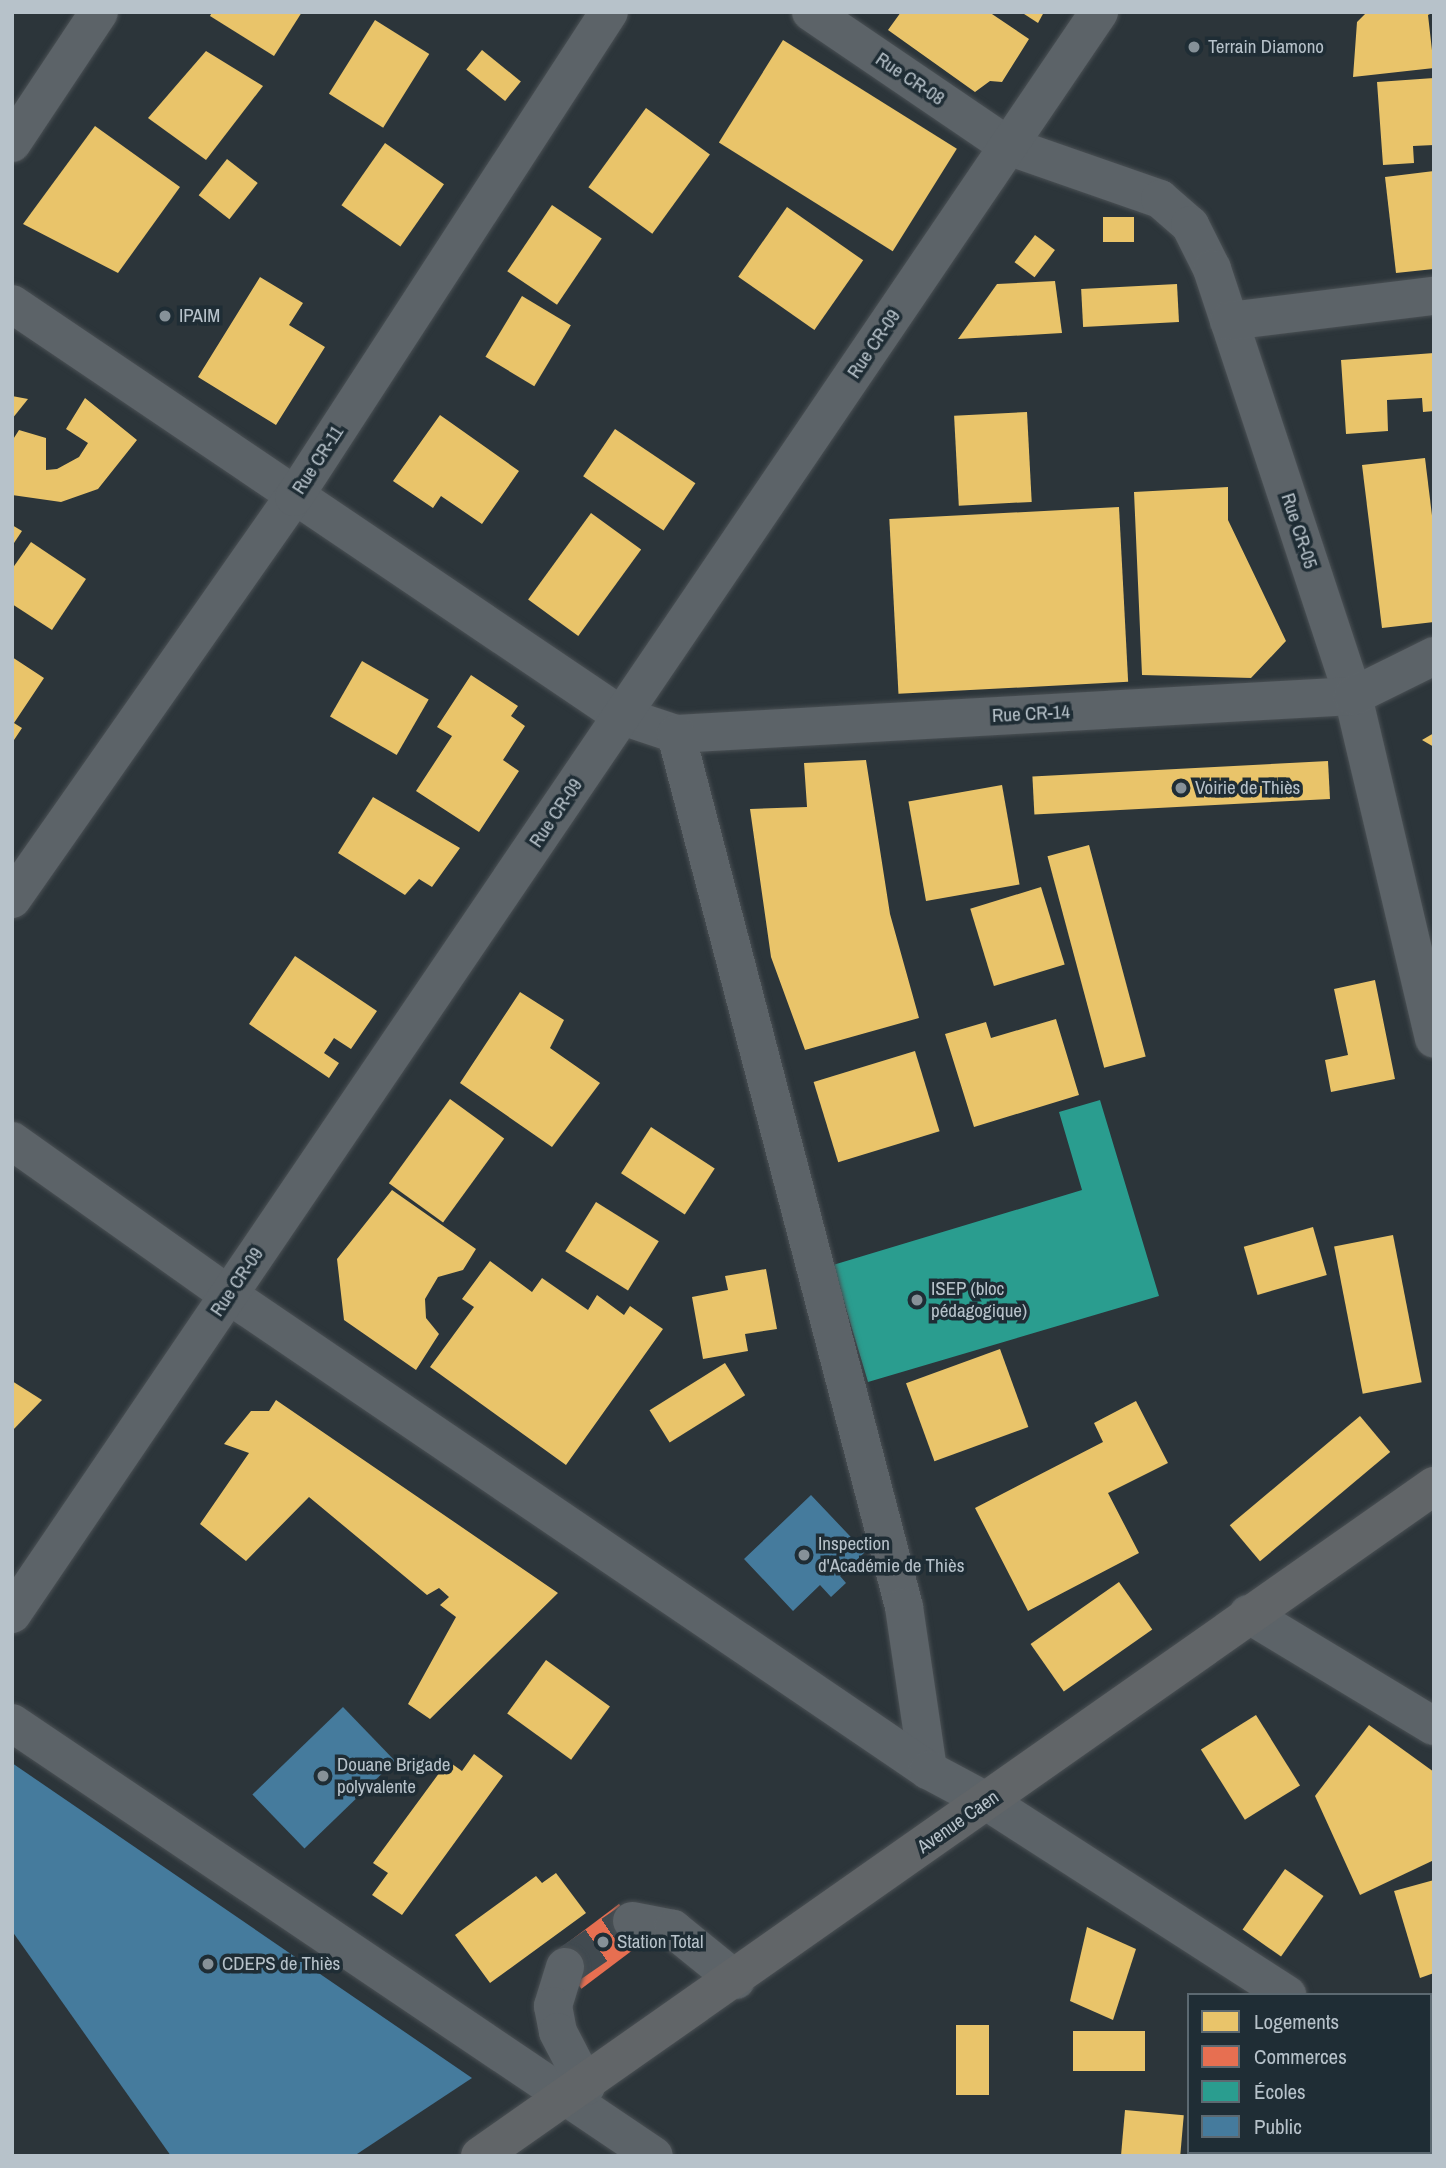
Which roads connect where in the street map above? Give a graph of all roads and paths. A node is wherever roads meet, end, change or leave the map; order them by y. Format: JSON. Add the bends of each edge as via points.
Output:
{"nodes":[{"id":1,"x":99,"y":12,"type":"edge"},
{"id":2,"x":609,"y":12,"type":"edge"},
{"id":3,"x":811,"y":12,"type":"edge"},
{"id":4,"x":1099,"y":12,"type":"edge"},
{"id":5,"x":12,"y":143,"type":"edge"},
{"id":6,"x":1008,"y":146,"type":"junction"},
{"id":7,"x":1434,"y":296,"type":"edge"},
{"id":8,"x":12,"y":303,"type":"edge"},
{"id":9,"x":1229,"y":321,"type":"junction"},
{"id":10,"x":294,"y":497,"type":"junction"},
{"id":11,"x":1434,"y":656,"type":"edge"},
{"id":12,"x":1353,"y":696,"type":"junction"},
{"id":13,"x":622,"y":716,"type":"junction"},
{"id":14,"x":676,"y":734,"type":"junction"},
{"id":15,"x":12,"y":899,"type":"edge"},
{"id":16,"x":1434,"y":1039,"type":"edge"},
{"id":17,"x":12,"y":1141,"type":"edge"},
{"id":18,"x":229,"y":1295,"type":"junction"},
{"id":19,"x":1434,"y":1486,"type":"edge"},
{"id":20,"x":12,"y":1614,"type":"edge"},
{"id":21,"x":1248,"y":1614,"type":"junction"},
{"id":22,"x":12,"y":1723,"type":"edge"},
{"id":23,"x":1434,"y":1726,"type":"edge"},
{"id":24,"x":928,"y":1770,"type":"junction"},
{"id":25,"x":988,"y":1801,"type":"junction"},
{"id":26,"x":632,"y":1921,"type":"dead end"},
{"id":27,"x":565,"y":1967,"type":"tunnel mouth"},
{"id":28,"x":736,"y":1980,"type":"junction"},
{"id":29,"x":1284,"y":1993,"type":"edge"},
{"id":30,"x":577,"y":2092,"type":"junction"},
{"id":31,"x":480,"y":2156,"type":"edge"},
{"id":32,"x":654,"y":2156,"type":"edge"}],
"edges":[{"from":1,"to":5,"type":"street"},
{"from":2,"to":10,"type":"street","name":"Rue CR-11"},
{"from":3,"to":6,"type":"street","name":"Rue CR-08"},
{"from":4,"to":6,"type":"street","name":"Rue CR-09"},
{"from":6,"to":9,"type":"street","name":"Rue CR-05","via":[[1160,199],[1189,225],[1212,269]]},
{"from":6,"to":13,"type":"street","name":"Rue CR-09"},
{"from":7,"to":9,"type":"street"},
{"from":8,"to":10,"type":"street","name":"Rue CR-14"},
{"from":9,"to":12,"type":"street","name":"Rue CR-05"},
{"from":10,"to":13,"type":"street","name":"Rue CR-14"},
{"from":10,"to":15,"type":"street","name":"Rue CR-11"},
{"from":11,"to":12,"type":"street","name":"Rue CR-14"},
{"from":12,"to":14,"type":"street","name":"Rue CR-14"},
{"from":12,"to":16,"type":"street","name":"Rue CR-05"},
{"from":13,"to":14,"type":"street","name":"Rue CR-14"},
{"from":13,"to":18,"type":"street","name":"Rue CR-09"},
{"from":14,"to":24,"type":"street","via":[[904,1607]]},
{"from":17,"to":18,"type":"street"},
{"from":18,"to":20,"type":"street","name":"Rue CR-09"},
{"from":18,"to":24,"type":"street"},
{"from":19,"to":21,"type":"highway","name":"Avenue Caen"},
{"from":21,"to":23,"type":"street"},
{"from":21,"to":25,"type":"highway","name":"Avenue Caen"},
{"from":22,"to":30,"type":"street"},
{"from":24,"to":25,"type":"street"},
{"from":25,"to":28,"type":"highway","name":"Avenue Caen"},
{"from":25,"to":29,"type":"street"},
{"from":26,"to":28,"type":"street","via":[[673,1929]]},
{"from":27,"to":30,"type":"street","via":[[553,2006]]},
{"from":28,"to":30,"type":"highway","name":"Avenue Caen"},
{"from":30,"to":31,"type":"highway","name":"Avenue Caen"},
{"from":30,"to":32,"type":"street"}]}
